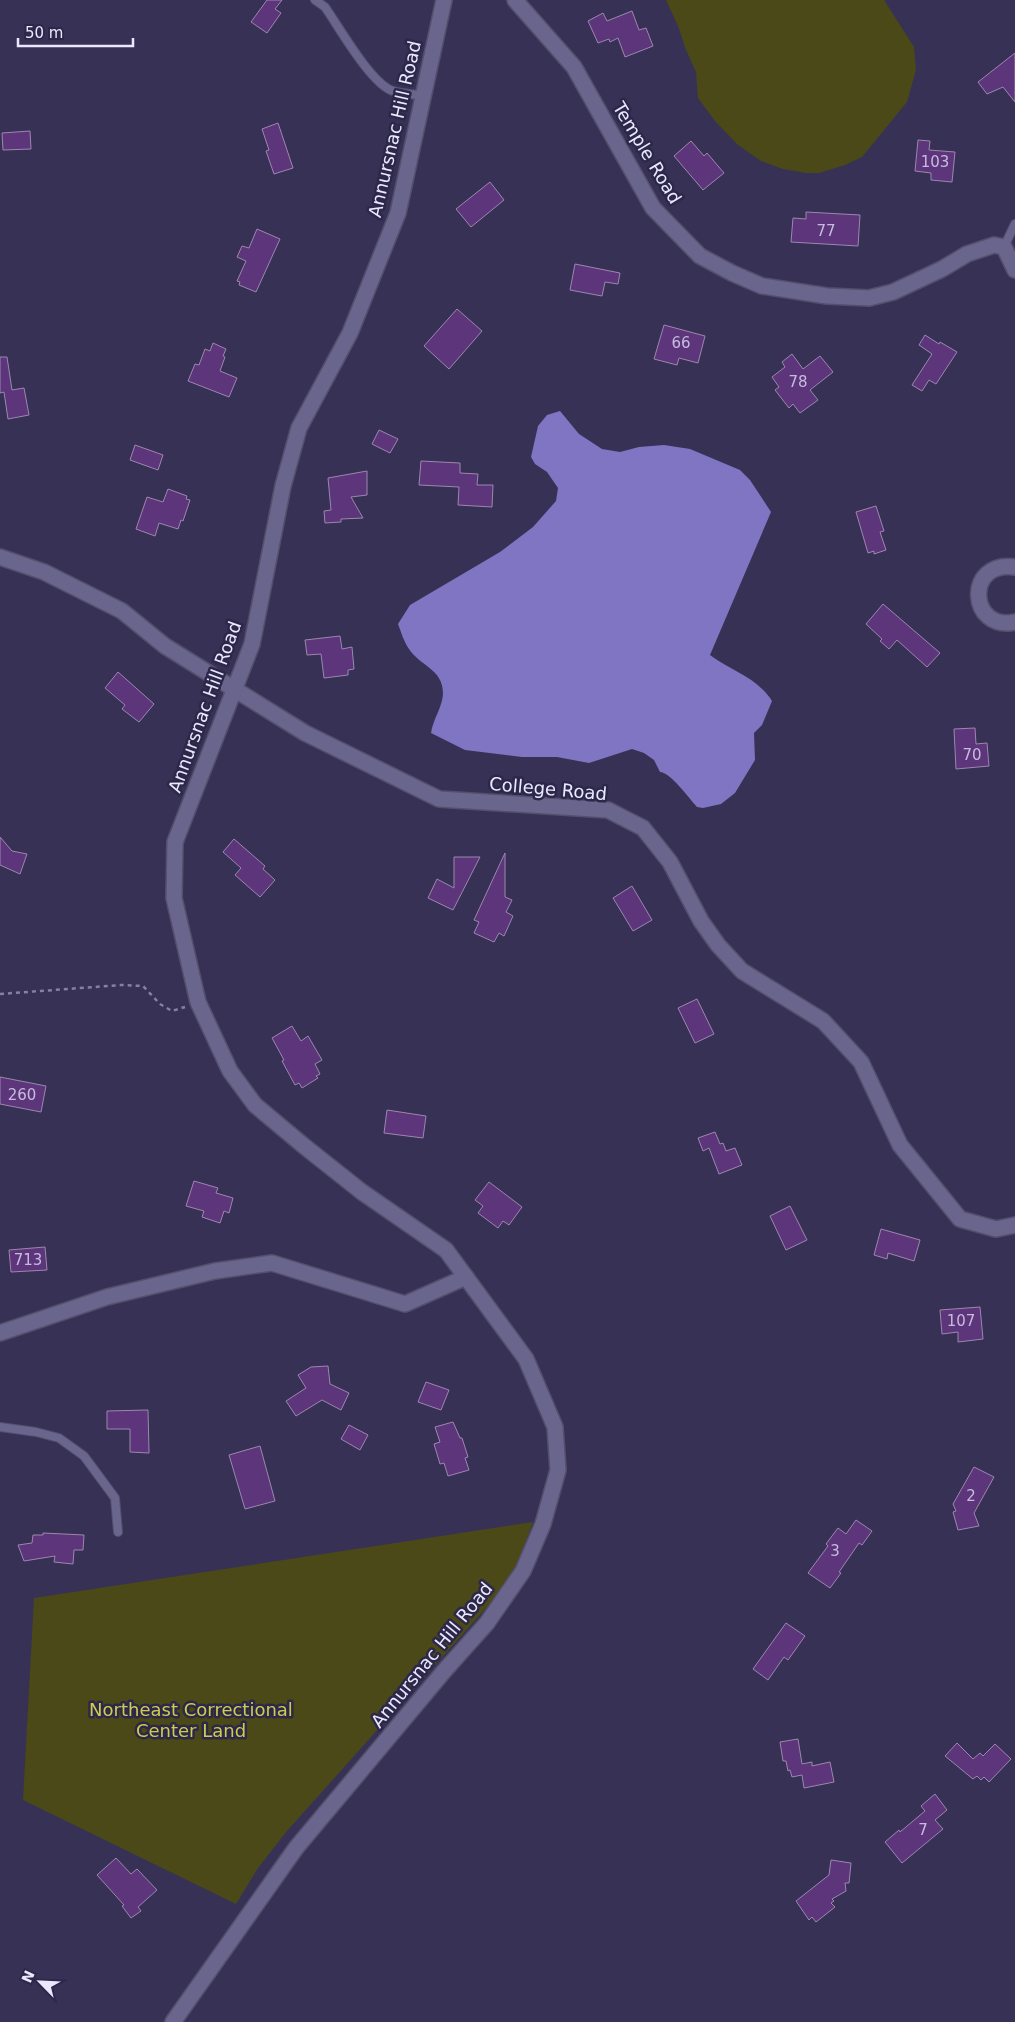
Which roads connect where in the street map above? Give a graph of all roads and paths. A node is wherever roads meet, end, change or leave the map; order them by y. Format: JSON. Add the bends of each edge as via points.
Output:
{"nodes":[{"id":1,"x":315,"y":0,"type":"edge"},
{"id":2,"x":444,"y":0,"type":"edge"},
{"id":3,"x":515,"y":0,"type":"edge"},
{"id":4,"x":424,"y":96,"type":"junction"},
{"id":5,"x":1015,"y":224,"type":"edge"},
{"id":6,"x":1004,"y":247,"type":"junction"},
{"id":7,"x":1015,"y":270,"type":"edge"},
{"id":8,"x":0,"y":557,"type":"edge"},
{"id":9,"x":1015,"y":567,"type":"edge"},
{"id":10,"x":1015,"y":622,"type":"edge"},
{"id":11,"x":235,"y":690,"type":"junction"},
{"id":12,"x":0,"y":994,"type":"edge"},
{"id":13,"x":198,"y":1002,"type":"junction"},
{"id":14,"x":1015,"y":1225,"type":"edge"},
{"id":15,"x":466,"y":1277,"type":"junction"},
{"id":16,"x":0,"y":1333,"type":"edge"},
{"id":17,"x":0,"y":1427,"type":"edge"},
{"id":18,"x":118,"y":1532,"type":"dead end"},
{"id":19,"x":173,"y":2022,"type":"edge"}],
"edges":[{"from":1,"to":4,"type":"lane","via":[[325,7],[370,72],[382,84],[392,91]]},
{"from":2,"to":4,"type":"street","name":"Annursnac Hill Road"},
{"from":3,"to":6,"type":"street","name":"Temple Road","via":[[574,67],[653,208],[700,256],[732,273],[762,286],[827,296],[869,298],[892,292],[967,254],[994,245]]},
{"from":4,"to":11,"type":"street","name":"Annursnac Hill Road","via":[[398,213],[344,346],[299,428],[283,486],[252,644]]},
{"from":5,"to":6,"type":"lane"},
{"from":6,"to":7,"type":"street"},
{"from":8,"to":11,"type":"street","name":"College Road","via":[[44,572],[122,611],[165,646]]},
{"from":9,"to":10,"type":"street","via":[[997,567],[989,572],[982,579],[978,597],[985,614],[992,620]]},
{"from":11,"to":13,"type":"street","name":"Annursnac Hill Road","via":[[175,842],[174,898]]},
{"from":11,"to":14,"type":"street","name":"College Road","via":[[305,733],[439,799],[608,810],[643,828],[670,862],[701,921],[742,971],[823,1021],[861,1062],[900,1145],[960,1218],[996,1229]]},
{"from":12,"to":13,"type":"path","via":[[121,985],[143,986],[160,1004],[172,1011]]},
{"from":13,"to":15,"type":"street","name":"Annursnac Hill Road","via":[[230,1071],[255,1105],[362,1192],[439,1244]]},
{"from":15,"to":16,"type":"street","via":[[404,1304],[272,1263],[215,1271],[107,1296]]},
{"from":15,"to":19,"type":"street","name":"Annursnac Hill Road","via":[[526,1359],[555,1427],[558,1470],[543,1524],[523,1571],[487,1623],[296,1848]]},
{"from":17,"to":18,"type":"lane","via":[[59,1438],[84,1456],[115,1498]]}]}
